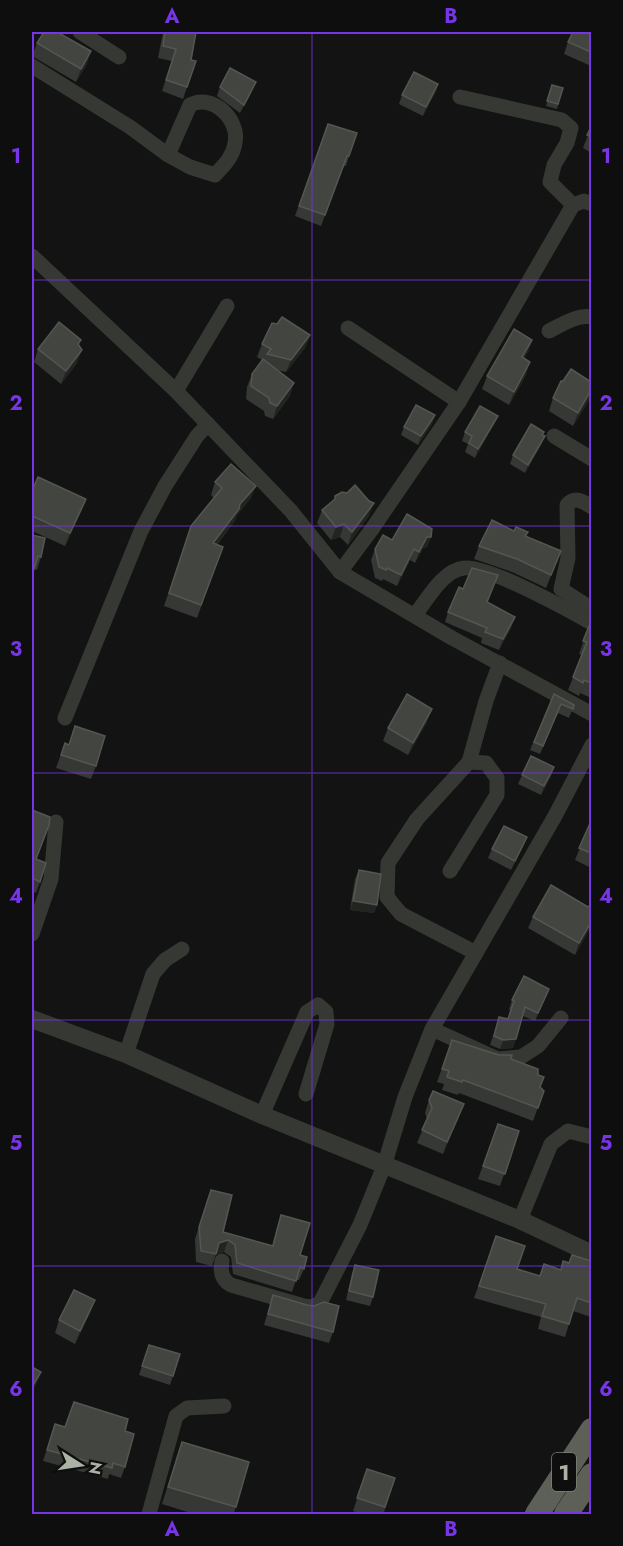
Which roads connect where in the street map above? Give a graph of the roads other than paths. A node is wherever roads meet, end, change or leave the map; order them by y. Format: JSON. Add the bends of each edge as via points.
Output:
{"nodes":[{"id":1,"x":80,"y":32,"type":"edge"},
{"id":2,"x":119,"y":57,"type":"dead end"},
{"id":3,"x":32,"y":66,"type":"edge"},
{"id":4,"x":460,"y":97,"type":"dead end"},
{"id":5,"x":168,"y":155,"type":"junction"},
{"id":6,"x":591,"y":204,"type":"edge"},
{"id":7,"x":573,"y":206,"type":"junction"},
{"id":8,"x":32,"y":256,"type":"edge"},
{"id":9,"x":227,"y":306,"type":"dead end"},
{"id":10,"x":591,"y":317,"type":"edge"},
{"id":11,"x":348,"y":328,"type":"dead end"},
{"id":12,"x":549,"y":332,"type":"dead end"},
{"id":13,"x":176,"y":391,"type":"junction"},
{"id":14,"x":459,"y":402,"type":"junction"},
{"id":15,"x":208,"y":424,"type":"junction"},
{"id":16,"x":554,"y":435,"type":"dead end"},
{"id":17,"x":591,"y":459,"type":"edge"},
{"id":18,"x":591,"y":507,"type":"edge"},
{"id":19,"x":339,"y":572,"type":"junction"},
{"id":20,"x":591,"y":609,"type":"edge"},
{"id":21,"x":415,"y":615,"type":"junction"},
{"id":22,"x":591,"y":623,"type":"edge"},
{"id":23,"x":501,"y":663,"type":"junction"},
{"id":24,"x":591,"y":714,"type":"edge"},
{"id":25,"x":65,"y":718,"type":"dead end"},
{"id":26,"x":591,"y":745,"type":"edge"},
{"id":27,"x":469,"y":762,"type":"junction"},
{"id":28,"x":56,"y":822,"type":"dead end"},
{"id":29,"x":450,"y":870,"type":"dead end"},
{"id":30,"x":32,"y":934,"type":"edge"},
{"id":31,"x":182,"y":949,"type":"dead end"},
{"id":32,"x":476,"y":952,"type":"junction"},
{"id":33,"x":561,"y":1018,"type":"dead end"},
{"id":34,"x":32,"y":1019,"type":"edge"},
{"id":35,"x":432,"y":1029,"type":"junction"},
{"id":36,"x":126,"y":1054,"type":"junction"},
{"id":37,"x":306,"y":1094,"type":"dead end"},
{"id":38,"x":262,"y":1115,"type":"junction"},
{"id":39,"x":591,"y":1137,"type":"edge"},
{"id":40,"x":384,"y":1166,"type":"junction"},
{"id":41,"x":520,"y":1220,"type":"junction"},
{"id":42,"x":560,"y":1237,"type":"junction"},
{"id":43,"x":591,"y":1246,"type":"edge"},
{"id":44,"x":591,"y":1254,"type":"edge"},
{"id":45,"x":222,"y":1261,"type":"dead end"},
{"id":46,"x":224,"y":1406,"type":"dead end"},
{"id":47,"x":591,"y":1430,"type":"edge"},
{"id":48,"x":591,"y":1475,"type":"edge"},
{"id":49,"x":149,"y":1515,"type":"edge"},
{"id":50,"x":537,"y":1515,"type":"edge"},
{"id":51,"x":566,"y":1515,"type":"edge"}],
"edges":[{"from":1,"to":2,"type":"street"},
{"from":3,"to":5,"type":"street"},
{"from":4,"to":7,"type":"street","via":[[567,124],[571,128],[567,143],[554,165],[550,182]]},
{"from":5,"to":5,"type":"street","via":[[190,105],[197,101],[221,108],[235,127],[236,142],[230,159],[215,175]]},
{"from":6,"to":7,"type":"street","via":[[584,201]]},
{"from":7,"to":14,"type":"street"},
{"from":8,"to":13,"type":"street"},
{"from":9,"to":13,"type":"street"},
{"from":10,"to":12,"type":"street","via":[[566,322]]},
{"from":11,"to":14,"type":"street"},
{"from":13,"to":15,"type":"street"},
{"from":14,"to":19,"type":"street"},
{"from":15,"to":19,"type":"street","via":[[291,510]]},
{"from":15,"to":25,"type":"street","via":[[165,486],[141,531]]},
{"from":16,"to":17,"type":"street"},
{"from":18,"to":20,"type":"street","via":[[578,499],[567,505],[568,558],[561,588]]},
{"from":19,"to":21,"type":"street"},
{"from":21,"to":22,"type":"street","via":[[447,576],[463,568],[482,570]]},
{"from":21,"to":23,"type":"street"},
{"from":23,"to":24,"type":"street"},
{"from":23,"to":27,"type":"street"},
{"from":26,"to":32,"type":"street","via":[[555,816]]},
{"from":27,"to":29,"type":"street","via":[[486,764],[497,778],[497,795]]},
{"from":27,"to":32,"type":"street","via":[[417,819],[388,863],[387,897],[401,914]]},
{"from":28,"to":30,"type":"street","via":[[51,879]]},
{"from":31,"to":36,"type":"street","via":[[153,974]]},
{"from":32,"to":35,"type":"street"},
{"from":33,"to":35,"type":"street","via":[[538,1046],[521,1057],[498,1059]]},
{"from":34,"to":36,"type":"street"},
{"from":35,"to":40,"type":"street"},
{"from":36,"to":38,"type":"street"},
{"from":37,"to":38,"type":"street","via":[[327,1024],[326,1012],[318,1005],[307,1011]]},
{"from":38,"to":40,"type":"street"},
{"from":39,"to":41,"type":"street","via":[[568,1131],[551,1144]]},
{"from":40,"to":41,"type":"street"},
{"from":40,"to":45,"type":"street","via":[[360,1225],[320,1304],[304,1306],[231,1285],[221,1271]]},
{"from":41,"to":42,"type":"street"},
{"from":42,"to":43,"type":"street"},
{"from":42,"to":44,"type":"street"},
{"from":46,"to":49,"type":"street","via":[[188,1408],[176,1416]]},
{"from":47,"to":50,"type":"highway","number":"1"},
{"from":48,"to":51,"type":"highway"}]}
